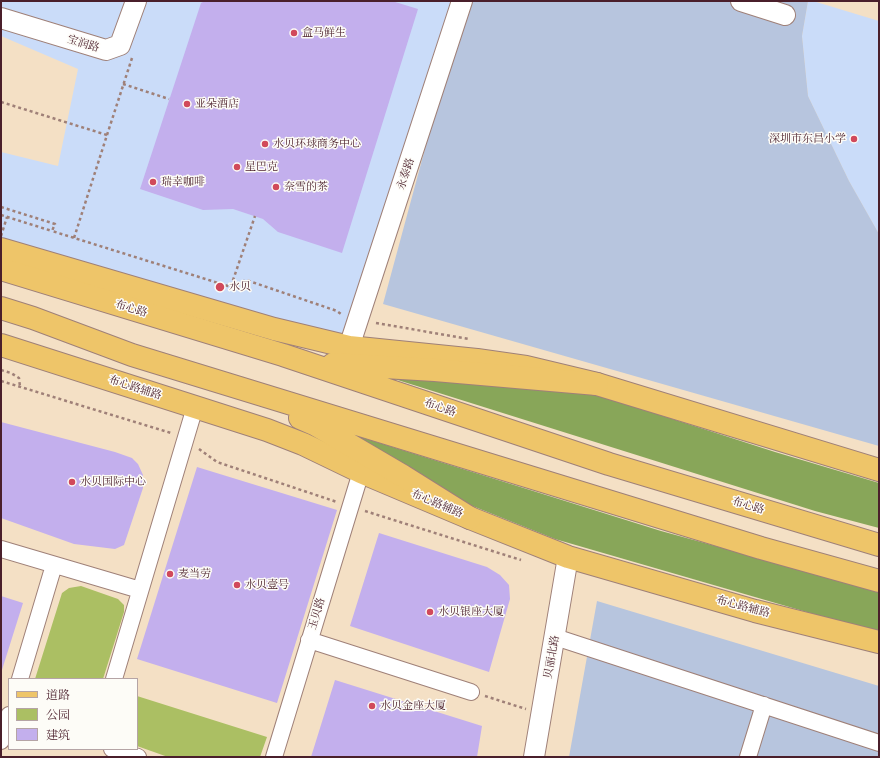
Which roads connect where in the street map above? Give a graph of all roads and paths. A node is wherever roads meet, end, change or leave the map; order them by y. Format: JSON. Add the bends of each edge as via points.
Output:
{"nodes":[{"id":1,"x":136,"y":1,"type":"edge"},
{"id":2,"x":462,"y":1,"type":"edge"},
{"id":3,"x":741,"y":1,"type":"edge"},
{"id":4,"x":785,"y":15,"type":"dead end"},
{"id":5,"x":1,"y":18,"type":"edge"},
{"id":6,"x":133,"y":54,"type":"dead end"},
{"id":7,"x":123,"y":84,"type":"junction"},
{"id":8,"x":169,"y":99,"type":"dead end"},
{"id":9,"x":1,"y":102,"type":"edge"},
{"id":10,"x":107,"y":135,"type":"junction"},
{"id":11,"x":1,"y":207,"type":"edge"},
{"id":12,"x":1,"y":215,"type":"edge"},
{"id":13,"x":255,"y":216,"type":"dead end"},
{"id":14,"x":7,"y":217,"type":"junction"},
{"id":15,"x":52,"y":231,"type":"junction"},
{"id":16,"x":1,"y":236,"type":"edge"},
{"id":17,"x":74,"y":238,"type":"junction"},
{"id":18,"x":1,"y":249,"type":"edge"},
{"id":19,"x":1,"y":269,"type":"edge"},
{"id":20,"x":231,"y":287,"type":"junction"},
{"id":21,"x":1,"y":308,"type":"edge"},
{"id":22,"x":342,"y":315,"type":"dead end"},
{"id":23,"x":1,"y":345,"type":"edge"},
{"id":24,"x":349,"y":347,"type":"junction"},
{"id":25,"x":132,"y":355,"type":"junction"},
{"id":26,"x":283,"y":355,"type":"junction"},
{"id":27,"x":1,"y":370,"type":"edge"},
{"id":28,"x":1,"y":381,"type":"edge"},
{"id":29,"x":597,"y":384,"type":"junction"},
{"id":30,"x":20,"y":387,"type":"junction"},
{"id":31,"x":195,"y":407,"type":"junction"},
{"id":32,"x":186,"y":438,"type":"junction"},
{"id":33,"x":879,"y":470,"type":"edge"},
{"id":34,"x":361,"y":472,"type":"junction"},
{"id":35,"x":344,"y":504,"type":"dead end"},
{"id":36,"x":364,"y":511,"type":"dead end"},
{"id":37,"x":470,"y":518,"type":"junction"},
{"id":38,"x":879,"y":545,"type":"edge"},
{"id":39,"x":1,"y":549,"type":"edge"},
{"id":40,"x":568,"y":557,"type":"junction"},
{"id":41,"x":526,"y":562,"type":"dead end"},
{"id":42,"x":54,"y":565,"type":"junction"},
{"id":43,"x":879,"y":581,"type":"edge"},
{"id":44,"x":140,"y":590,"type":"junction"},
{"id":45,"x":555,"y":637,"type":"junction"},
{"id":46,"x":309,"y":640,"type":"junction"},
{"id":47,"x":879,"y":642,"type":"edge"},
{"id":48,"x":20,"y":678,"type":"edge"},
{"id":49,"x":114,"y":678,"type":"edge"},
{"id":50,"x":471,"y":692,"type":"joint"},
{"id":51,"x":764,"y":705,"type":"junction"},
{"id":52,"x":541,"y":713,"type":"junction"},
{"id":53,"x":8,"y":719,"type":"edge"},
{"id":54,"x":1,"y":741,"type":"edge"},
{"id":55,"x":879,"y":743,"type":"edge"},
{"id":56,"x":115,"y":750,"type":"edge"},
{"id":57,"x":138,"y":757,"type":"edge"},
{"id":58,"x":274,"y":757,"type":"edge"},
{"id":59,"x":534,"y":757,"type":"edge"},
{"id":60,"x":748,"y":757,"type":"edge"}],
"edges":[{"from":1,"to":5,"type":"street","name":"宝润路","via":[[120,45],[106,50]]},
{"from":2,"to":24,"type":"street","name":"永泰路"},
{"from":3,"to":4,"type":"street"},
{"from":6,"to":7,"type":"path"},
{"from":7,"to":8,"type":"path"},
{"from":7,"to":10,"type":"path"},
{"from":9,"to":10,"type":"path"},
{"from":10,"to":17,"type":"path"},
{"from":11,"to":15,"type":"path","via":[[55,224]]},
{"from":12,"to":14,"type":"path"},
{"from":13,"to":20,"type":"path"},
{"from":14,"to":15,"type":"path"},
{"from":14,"to":16,"type":"path","bridge":true},
{"from":15,"to":17,"type":"path"},
{"from":17,"to":20,"type":"path"},
{"from":18,"to":24,"type":"main road","via":[[274,329]]},
{"from":19,"to":26,"type":"main road","name":"布心路"},
{"from":20,"to":22,"type":"path","via":[[246,280],[337,311]]},
{"from":21,"to":25,"type":"main road"},
{"from":23,"to":31,"type":"main road","name":"布心路辅路"},
{"from":24,"to":29,"type":"main road","via":[[526,367]]},
{"from":25,"to":37,"type":"main road","via":[[316,424]]},
{"from":25,"to":43,"type":"main road","via":[[746,543]]},
{"from":26,"to":29,"type":"main road","via":[[334,364]]},
{"from":26,"to":38,"type":"main road","name":"布心路","via":[[609,464]]},
{"from":27,"to":30,"type":"path","via":[[19,378]]},
{"from":28,"to":30,"type":"path"},
{"from":29,"to":33,"type":"main road"},
{"from":30,"to":32,"type":"path"},
{"from":31,"to":32,"type":"street"},
{"from":31,"to":34,"type":"main road","name":"布心路辅路","via":[[303,444]]},
{"from":32,"to":35,"type":"path","via":[[217,462]]},
{"from":32,"to":44,"type":"street"},
{"from":34,"to":37,"type":"main road","name":"布心路辅路"},
{"from":34,"to":46,"type":"street","name":"玉贝路"},
{"from":36,"to":41,"type":"path"},
{"from":37,"to":40,"type":"main road","name":"布心路辅路"},
{"from":39,"to":42,"type":"street"},
{"from":40,"to":45,"type":"street","name":"贝丽北路"},
{"from":40,"to":47,"type":"main road","name":"布心路辅路"},
{"from":42,"to":44,"type":"street"},
{"from":42,"to":48,"type":"street"},
{"from":44,"to":49,"type":"street"},
{"from":45,"to":51,"type":"street"},
{"from":45,"to":52,"type":"street","name":"贝丽北路"},
{"from":46,"to":50,"type":"street"},
{"from":46,"to":58,"type":"street","name":"玉贝路"},
{"from":50,"to":52,"type":"path"},
{"from":51,"to":55,"type":"street"},
{"from":51,"to":60,"type":"street"},
{"from":52,"to":59,"type":"street","name":"贝丽北路"},
{"from":53,"to":54,"type":"street"},
{"from":56,"to":57,"type":"street"}]}
